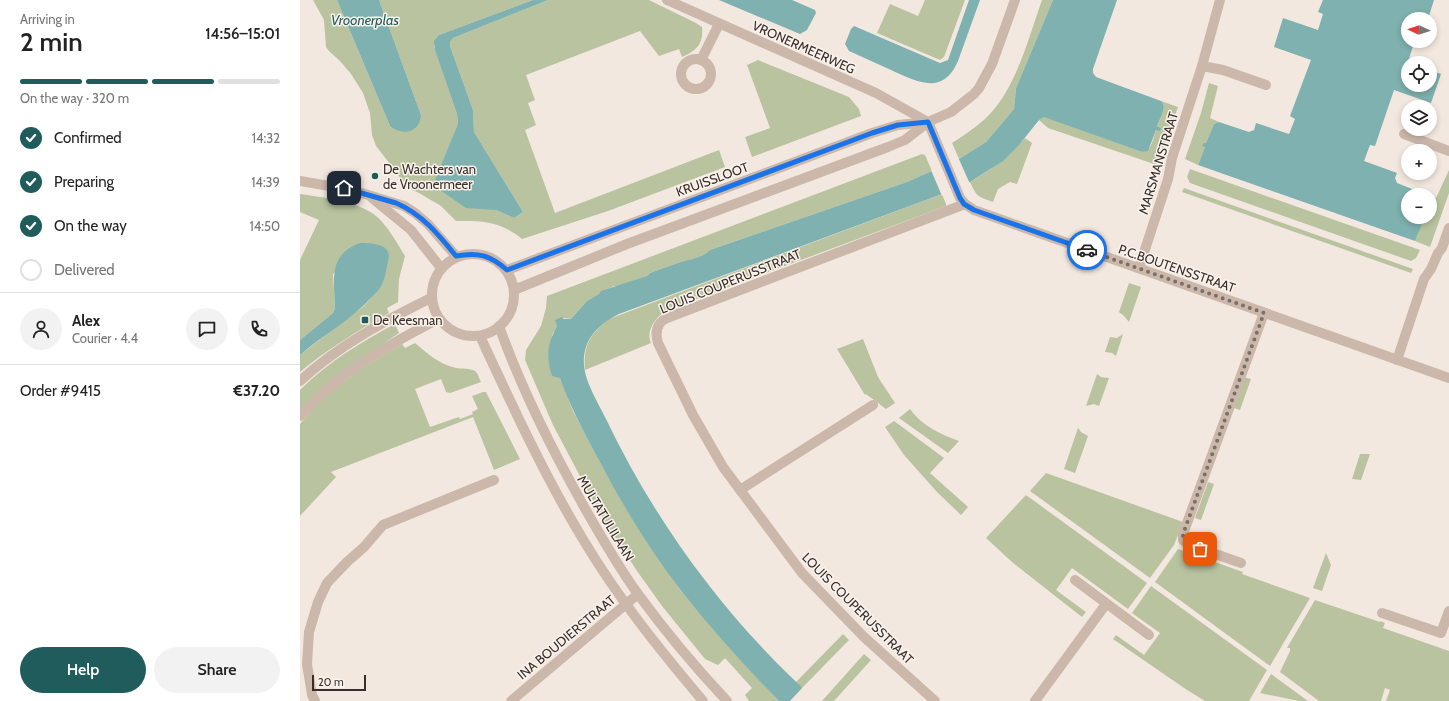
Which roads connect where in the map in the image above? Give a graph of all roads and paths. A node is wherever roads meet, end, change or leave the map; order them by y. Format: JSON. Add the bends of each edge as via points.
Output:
{"nodes":[{"id":1,"x":667,"y":0,"type":"edge"},
{"id":2,"x":1015,"y":0,"type":"edge"},
{"id":3,"x":1220,"y":0,"type":"edge"},
{"id":4,"x":719,"y":24,"type":"junction"},
{"id":5,"x":701,"y":60,"type":"dead end"},
{"id":6,"x":1202,"y":66,"type":"junction"},
{"id":7,"x":1266,"y":85,"type":"dead end"},
{"id":8,"x":928,"y":122,"type":"junction"},
{"id":9,"x":1409,"y":136,"type":"edge"},
{"id":10,"x":1449,"y":151,"type":"edge"},
{"id":11,"x":300,"y":181,"type":"edge"},
{"id":12,"x":369,"y":195,"type":"junction"},
{"id":13,"x":964,"y":204,"type":"junction"},
{"id":14,"x":1449,"y":228,"type":"edge"},
{"id":15,"x":456,"y":256,"type":"junction"},
{"id":16,"x":440,"y":268,"type":"junction"},
{"id":17,"x":1139,"y":268,"type":"junction"},
{"id":18,"x":507,"y":270,"type":"junction"},
{"id":19,"x":514,"y":290,"type":"junction"},
{"id":20,"x":431,"y":298,"type":"junction"},
{"id":21,"x":1264,"y":313,"type":"junction"},
{"id":22,"x":438,"y":319,"type":"junction"},
{"id":23,"x":500,"y":326,"type":"junction"},
{"id":24,"x":480,"y":336,"type":"junction"},
{"id":25,"x":1397,"y":360,"type":"junction"},
{"id":26,"x":1449,"y":378,"type":"edge"},
{"id":27,"x":300,"y":381,"type":"edge"},
{"id":28,"x":873,"y":405,"type":"dead end"},
{"id":29,"x":300,"y":416,"type":"edge"},
{"id":30,"x":494,"y":480,"type":"dead end"},
{"id":31,"x":740,"y":490,"type":"junction"},
{"id":32,"x":1241,"y":562,"type":"dead end"},
{"id":33,"x":1075,"y":580,"type":"dead end"},
{"id":34,"x":638,"y":594,"type":"junction"},
{"id":35,"x":625,"y":604,"type":"junction"},
{"id":36,"x":1106,"y":604,"type":"junction"},
{"id":37,"x":1449,"y":611,"type":"edge"},
{"id":38,"x":1382,"y":613,"type":"dead end"},
{"id":39,"x":1445,"y":634,"type":"edge"},
{"id":40,"x":1149,"y":635,"type":"dead end"},
{"id":41,"x":315,"y":701,"type":"edge"},
{"id":42,"x":511,"y":701,"type":"edge"},
{"id":43,"x":703,"y":701,"type":"edge"},
{"id":44,"x":727,"y":701,"type":"edge"},
{"id":45,"x":935,"y":701,"type":"edge"},
{"id":46,"x":1035,"y":701,"type":"edge"}],
"edges":[{"from":1,"to":4,"type":"street","name":"VRONERMEERWEG"},
{"from":2,"to":8,"type":"street","name":"KRUISSLOOT","via":[[992,64],[979,88],[951,112]]},
{"from":3,"to":6,"type":"street","name":"MARSMANSTRAAT"},
{"from":4,"to":5,"type":"street"},
{"from":4,"to":8,"type":"street","name":"VRONERMEERWEG","via":[[876,93]]},
{"from":6,"to":7,"type":"street","via":[[1223,70]]},
{"from":6,"to":17,"type":"street","name":"MARSMANSTRAAT"},
{"from":8,"to":13,"type":"street"},
{"from":8,"to":18,"type":"street","name":"KRUISSLOOT","via":[[898,125],[872,133]]},
{"from":8,"to":19,"type":"street","name":"KRUISSLOOT","via":[[905,140],[888,147],[627,244]]},
{"from":9,"to":10,"type":"street"},
{"from":11,"to":12,"type":"street","via":[[336,186]]},
{"from":12,"to":15,"type":"street","via":[[415,212]]},
{"from":12,"to":16,"type":"street","via":[[411,230]]},
{"from":13,"to":17,"type":"street","name":"P.C.BOUTENSSTRAAT","via":[[999,220]]},
{"from":13,"to":31,"type":"street","name":"LOUIS COUPERUSSTRAAT","via":[[660,322],[656,333],[658,344],[693,415],[723,467]]},
{"from":14,"to":25,"type":"street","via":[[1442,248],[1424,280]]},
{"from":15,"to":16,"type":"street"},
{"from":15,"to":18,"type":"street","via":[[470,254],[489,257]]},
{"from":16,"to":20,"type":"street","via":[[435,276]]},
{"from":17,"to":21,"type":"street","name":"P.C.BOUTENSSTRAAT"},
{"from":18,"to":19,"type":"street"},
{"from":19,"to":23,"type":"street","via":[[511,310]]},
{"from":20,"to":22,"type":"street"},
{"from":20,"to":27,"type":"street","via":[[338,350]]},
{"from":21,"to":25,"type":"street","name":"P.C.BOUTENSSTRAAT"},
{"from":21,"to":32,"type":"street","via":[[1183,534],[1183,540],[1187,544]]},
{"from":22,"to":24,"type":"street","via":[[456,333]]},
{"from":22,"to":29,"type":"street","via":[[365,360],[330,387]]},
{"from":23,"to":24,"type":"street"},
{"from":23,"to":34,"type":"street","name":"MULTATULILAAN","via":[[511,360],[543,432],[594,524]]},
{"from":24,"to":35,"type":"street","via":[[553,486],[584,542]]},
{"from":25,"to":26,"type":"street","name":"P.C.BOUTENSSTRAAT"},
{"from":28,"to":31,"type":"street"},
{"from":30,"to":41,"type":"street","via":[[383,525],[364,548],[327,583],[309,632],[307,664]]},
{"from":31,"to":45,"type":"street","name":"LOUIS COUPERUSSTRAAT","via":[[802,573],[864,637]]},
{"from":33,"to":36,"type":"street"},
{"from":34,"to":35,"type":"street","name":"INA BOUDIERSTRAAT"},
{"from":34,"to":44,"type":"street","name":"MULTATULILAAN","via":[[694,665]]},
{"from":35,"to":42,"type":"street","name":"INA BOUDIERSTRAAT"},
{"from":35,"to":43,"type":"street"},
{"from":36,"to":40,"type":"street"},
{"from":36,"to":46,"type":"street"},
{"from":37,"to":39,"type":"street"},
{"from":38,"to":39,"type":"street"}]}
